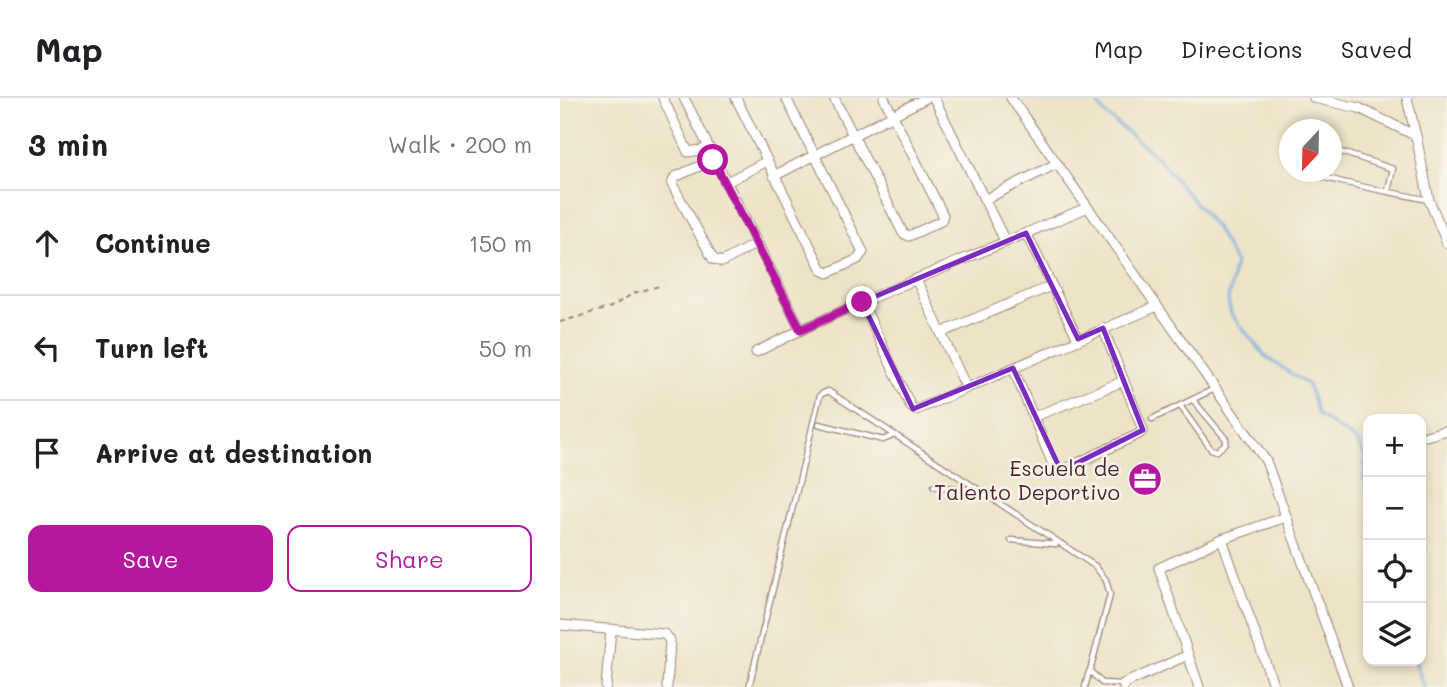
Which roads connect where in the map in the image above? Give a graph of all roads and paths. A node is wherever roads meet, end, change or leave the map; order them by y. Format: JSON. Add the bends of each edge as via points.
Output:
{"nodes":[{"id":1,"x":663,"y":98,"type":"edge"},
{"id":2,"x":684,"y":98,"type":"edge"},
{"id":3,"x":736,"y":98,"type":"edge"},
{"id":4,"x":786,"y":98,"type":"edge"},
{"id":5,"x":834,"y":98,"type":"edge"},
{"id":6,"x":884,"y":98,"type":"edge"},
{"id":7,"x":926,"y":98,"type":"edge"},
{"id":8,"x":934,"y":98,"type":"edge"},
{"id":9,"x":1011,"y":98,"type":"edge"},
{"id":10,"x":1314,"y":98,"type":"edge"},
{"id":11,"x":1407,"y":98,"type":"edge"},
{"id":12,"x":894,"y":114,"type":"junction"},
{"id":13,"x":853,"y":135,"type":"junction"},
{"id":14,"x":1416,"y":136,"type":"junction"},
{"id":15,"x":708,"y":149,"type":"junction"},
{"id":16,"x":1342,"y":152,"type":"edge"},
{"id":17,"x":815,"y":155,"type":"junction"},
{"id":18,"x":713,"y":160,"type":"junction"},
{"id":19,"x":767,"y":161,"type":"junction"},
{"id":20,"x":1056,"y":164,"type":"junction"},
{"id":21,"x":774,"y":176,"type":"junction"},
{"id":22,"x":1340,"y":182,"type":"edge"},
{"id":23,"x":725,"y":183,"type":"junction"},
{"id":24,"x":1388,"y":191,"type":"junction"},
{"id":25,"x":986,"y":199,"type":"junction"},
{"id":26,"x":1429,"y":201,"type":"junction"},
{"id":27,"x":1086,"y":208,"type":"junction"},
{"id":28,"x":1026,"y":233,"type":"junction"},
{"id":29,"x":1005,"y":241,"type":"junction"},
{"id":30,"x":1447,"y":243,"type":"edge"},
{"id":31,"x":755,"y":244,"type":"junction"},
{"id":32,"x":916,"y":279,"type":"junction"},
{"id":33,"x":663,"y":285,"type":"dead end"},
{"id":34,"x":1051,"y":286,"type":"junction"},
{"id":35,"x":862,"y":302,"type":"junction"},
{"id":36,"x":1155,"y":307,"type":"junction"},
{"id":37,"x":560,"y":322,"type":"edge"},
{"id":38,"x":1103,"y":328,"type":"junction"},
{"id":39,"x":801,"y":330,"type":"junction"},
{"id":40,"x":941,"y":333,"type":"junction"},
{"id":41,"x":1078,"y":339,"type":"junction"},
{"id":42,"x":756,"y":352,"type":"dead end"},
{"id":43,"x":1013,"y":368,"type":"junction"},
{"id":44,"x":1124,"y":381,"type":"junction"},
{"id":45,"x":966,"y":387,"type":"junction"},
{"id":46,"x":1214,"y":389,"type":"junction"},
{"id":47,"x":1193,"y":400,"type":"junction"},
{"id":48,"x":1181,"y":407,"type":"junction"},
{"id":49,"x":1033,"y":417,"type":"junction"},
{"id":50,"x":1152,"y":419,"type":"dead end"},
{"id":51,"x":820,"y":424,"type":"dead end"},
{"id":52,"x":1447,"y":430,"type":"edge"},
{"id":53,"x":895,"y":435,"type":"junction"},
{"id":54,"x":1426,"y":436,"type":"dead end"},
{"id":55,"x":934,"y":486,"type":"dead end"},
{"id":56,"x":975,"y":490,"type":"junction"},
{"id":57,"x":1286,"y":517,"type":"junction"},
{"id":58,"x":1222,"y":539,"type":"junction"},
{"id":59,"x":1011,"y":540,"type":"dead end"},
{"id":60,"x":1057,"y":544,"type":"junction"},
{"id":61,"x":560,"y":625,"type":"edge"},
{"id":62,"x":611,"y":629,"type":"junction"},
{"id":63,"x":1188,"y":655,"type":"junction"},
{"id":64,"x":1090,"y":671,"type":"junction"},
{"id":65,"x":1123,"y":686,"type":"edge"},
{"id":66,"x":606,"y":687,"type":"edge"},
{"id":67,"x":667,"y":687,"type":"edge"},
{"id":68,"x":749,"y":687,"type":"edge"},
{"id":69,"x":1085,"y":687,"type":"edge"},
{"id":70,"x":1199,"y":687,"type":"edge"},
{"id":71,"x":1274,"y":687,"type":"edge"},
{"id":72,"x":1348,"y":687,"type":"edge"}],
"edges":[{"from":1,"to":15,"type":"street","via":[[688,152]]},
{"from":2,"to":15,"type":"street"},
{"from":3,"to":19,"type":"street"},
{"from":4,"to":17,"type":"street"},
{"from":5,"to":13,"type":"street"},
{"from":6,"to":12,"type":"street"},
{"from":7,"to":12,"type":"street"},
{"from":8,"to":25,"type":"street"},
{"from":9,"to":20,"type":"street"},
{"from":10,"to":14,"type":"street","via":[[1359,108]]},
{"from":11,"to":14,"type":"street"},
{"from":12,"to":13,"type":"street"},
{"from":12,"to":13,"type":"street","via":[[943,215],[941,221],[909,236],[903,233]]},
{"from":13,"to":17,"type":"street"},
{"from":14,"to":26,"type":"street"},
{"from":15,"to":18,"type":"street"},
{"from":16,"to":24,"type":"lane","via":[[1393,169]]},
{"from":17,"to":21,"type":"street"},
{"from":17,"to":21,"type":"street","via":[[863,252],[858,259],[828,273],[822,270]]},
{"from":18,"to":23,"type":"street"},
{"from":18,"to":31,"type":"street","via":[[675,177],[672,184],[713,259],[722,262]]},
{"from":19,"to":21,"type":"street"},
{"from":19,"to":23,"type":"street"},
{"from":20,"to":25,"type":"street"},
{"from":20,"to":27,"type":"street"},
{"from":22,"to":24,"type":"lane"},
{"from":23,"to":31,"type":"street"},
{"from":24,"to":26,"type":"lane"},
{"from":25,"to":29,"type":"street"},
{"from":26,"to":30,"type":"street"},
{"from":27,"to":28,"type":"street"},
{"from":27,"to":36,"type":"street"},
{"from":28,"to":29,"type":"street"},
{"from":28,"to":34,"type":"street"},
{"from":29,"to":32,"type":"street"},
{"from":31,"to":39,"type":"street"},
{"from":32,"to":35,"type":"street"},
{"from":32,"to":40,"type":"street"},
{"from":33,"to":37,"type":"path"},
{"from":34,"to":40,"type":"street"},
{"from":34,"to":41,"type":"street"},
{"from":35,"to":39,"type":"street"},
{"from":35,"to":45,"type":"street","via":[[913,409]]},
{"from":36,"to":38,"type":"street"},
{"from":36,"to":46,"type":"street"},
{"from":38,"to":41,"type":"street"},
{"from":38,"to":44,"type":"street"},
{"from":39,"to":42,"type":"street"},
{"from":40,"to":45,"type":"street"},
{"from":41,"to":43,"type":"street"},
{"from":43,"to":45,"type":"street"},
{"from":43,"to":49,"type":"street"},
{"from":44,"to":49,"type":"street"},
{"from":44,"to":49,"type":"street","via":[[1143,430],[1061,471],[1054,467]]},
{"from":46,"to":47,"type":"lane"},
{"from":46,"to":57,"type":"street","via":[[1266,461]]},
{"from":47,"to":48,"type":"lane"},
{"from":47,"to":48,"type":"lane","via":[[1226,439],[1217,451],[1210,449]]},
{"from":48,"to":50,"type":"lane"},
{"from":51,"to":53,"type":"lane","via":[[883,440]]},
{"from":52,"to":54,"type":"street"},
{"from":53,"to":56,"type":"lane"},
{"from":53,"to":68,"type":"lane","via":[[832,393],[820,395]]},
{"from":55,"to":56,"type":"lane"},
{"from":56,"to":60,"type":"lane"},
{"from":57,"to":58,"type":"street"},
{"from":57,"to":72,"type":"street"},
{"from":58,"to":63,"type":"street","via":[[1159,568]]},
{"from":58,"to":71,"type":"street"},
{"from":59,"to":60,"type":"lane"},
{"from":60,"to":64,"type":"lane","via":[[1095,566],[1110,595]]},
{"from":61,"to":62,"type":"street"},
{"from":62,"to":66,"type":"street"},
{"from":62,"to":67,"type":"street","via":[[668,636]]},
{"from":63,"to":65,"type":"street"},
{"from":63,"to":70,"type":"street"},
{"from":64,"to":65,"type":"lane","via":[[1102,682]]},
{"from":64,"to":69,"type":"lane"}]}
